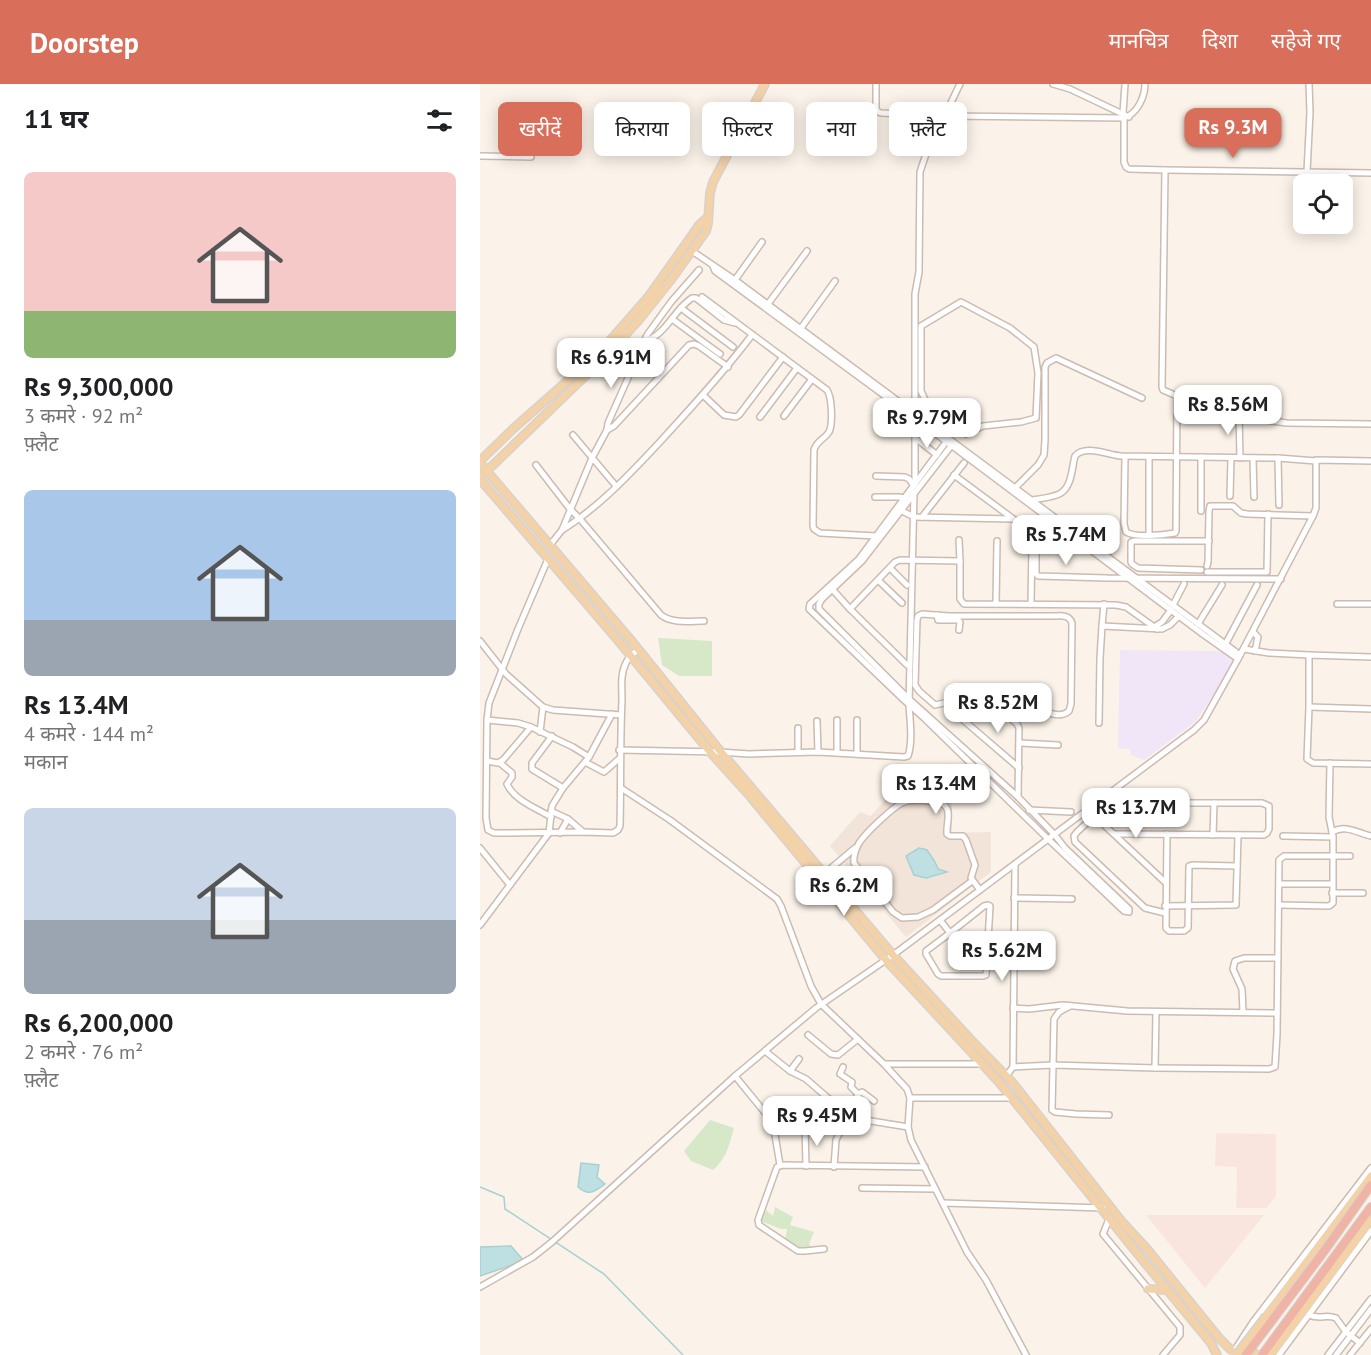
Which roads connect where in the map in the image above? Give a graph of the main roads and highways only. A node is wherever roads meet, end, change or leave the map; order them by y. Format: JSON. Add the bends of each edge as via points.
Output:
{"nodes":[{"id":1,"x":765,"y":84,"type":"edge"},
{"id":2,"x":707,"y":218,"type":"junction"},
{"id":3,"x":480,"y":462,"type":"edge"},
{"id":4,"x":482,"y":475,"type":"edge"},
{"id":5,"x":890,"y":958,"type":"junction"},
{"id":6,"x":1371,"y":1176,"type":"edge"},
{"id":7,"x":1371,"y":1185,"type":"edge"},
{"id":8,"x":1371,"y":1207,"type":"edge"},
{"id":9,"x":1371,"y":1220,"type":"edge"},
{"id":10,"x":1148,"y":1289,"type":"road end"},
{"id":11,"x":1167,"y":1290,"type":"junction"},
{"id":12,"x":1232,"y":1352,"type":"edge"},
{"id":13,"x":1217,"y":1355,"type":"edge"},
{"id":14,"x":1246,"y":1355,"type":"edge"},
{"id":15,"x":1259,"y":1355,"type":"edge"},
{"id":16,"x":1271,"y":1355,"type":"edge"}],
"edges":[{"from":1,"to":2,"type":"main road","via":[[713,182]]},
{"from":2,"to":3,"type":"main road","via":[[649,296],[600,352]]},
{"from":2,"to":4,"type":"main road","via":[[706,231],[644,313],[606,356]]},
{"from":3,"to":4,"type":"main road"},
{"from":4,"to":5,"type":"main road","via":[[710,752]]},
{"from":4,"to":5,"type":"main road","via":[[550,545],[639,650]]},
{"from":5,"to":11,"type":"main road","via":[[1011,1098]]},
{"from":5,"to":12,"type":"main road","via":[[1006,1076]]},
{"from":6,"to":12,"type":"main road","bridge":true,"via":[[1291,1285]]},
{"from":7,"to":14,"type":"highway","bridge":true},
{"from":8,"to":15,"type":"highway"},
{"from":9,"to":16,"type":"main road"},
{"from":10,"to":11,"type":"main road"},
{"from":11,"to":13,"type":"main road"},
{"from":12,"to":15,"type":"main road","via":[[1243,1348]]}]}
